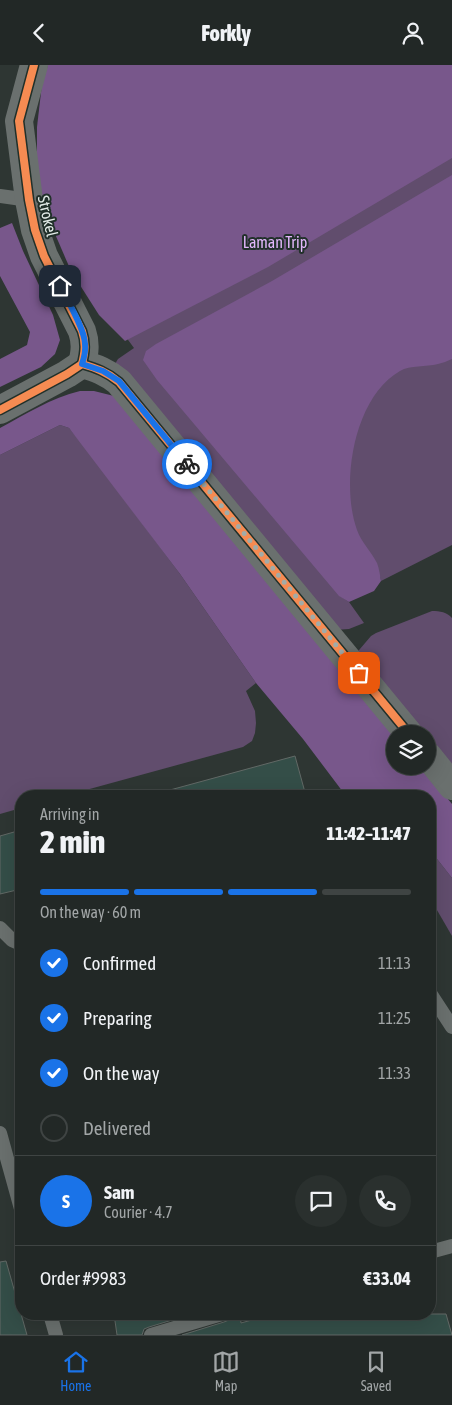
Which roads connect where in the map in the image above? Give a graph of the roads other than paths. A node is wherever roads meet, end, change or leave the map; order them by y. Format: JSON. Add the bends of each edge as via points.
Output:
{"nodes":[{"id":1,"x":34,"y":65,"type":"edge"},
{"id":2,"x":0,"y":196,"type":"edge"},
{"id":3,"x":29,"y":200,"type":"junction"},
{"id":4,"x":82,"y":364,"type":"junction"},
{"id":5,"x":0,"y":409,"type":"edge"},
{"id":6,"x":402,"y":725,"type":"edge"},
{"id":7,"x":436,"y":766,"type":"edge"},
{"id":8,"x":452,"y":786,"type":"edge"},
{"id":9,"x":0,"y":928,"type":"edge"},
{"id":10,"x":15,"y":941,"type":"edge"},
{"id":11,"x":436,"y":1002,"type":"edge"},
{"id":12,"x":452,"y":1027,"type":"edge"},
{"id":13,"x":0,"y":1133,"type":"edge"},
{"id":14,"x":15,"y":1187,"type":"edge"},
{"id":15,"x":452,"y":1246,"type":"edge"},
{"id":16,"x":436,"y":1251,"type":"edge"},
{"id":17,"x":52,"y":1320,"type":"edge"},
{"id":18,"x":201,"y":1320,"type":"edge"},
{"id":19,"x":56,"y":1335,"type":"edge"},
{"id":20,"x":150,"y":1335,"type":"edge"}],
"edges":[{"from":1,"to":3,"type":"street","name":"Strokel","via":[[19,121]]},
{"from":2,"to":3,"type":"lane"},
{"from":3,"to":4,"type":"street","name":"Strokel","via":[[44,256],[86,342]]},
{"from":4,"to":5,"type":"street"},
{"from":4,"to":6,"type":"street","via":[[119,381]]},
{"from":7,"to":8,"type":"street"},
{"from":9,"to":10,"type":"lane"},
{"from":11,"to":12,"type":"lane"},
{"from":13,"to":14,"type":"lane"},
{"from":15,"to":16,"type":"lane"},
{"from":17,"to":19,"type":"lane"},
{"from":18,"to":20,"type":"lane"}]}
